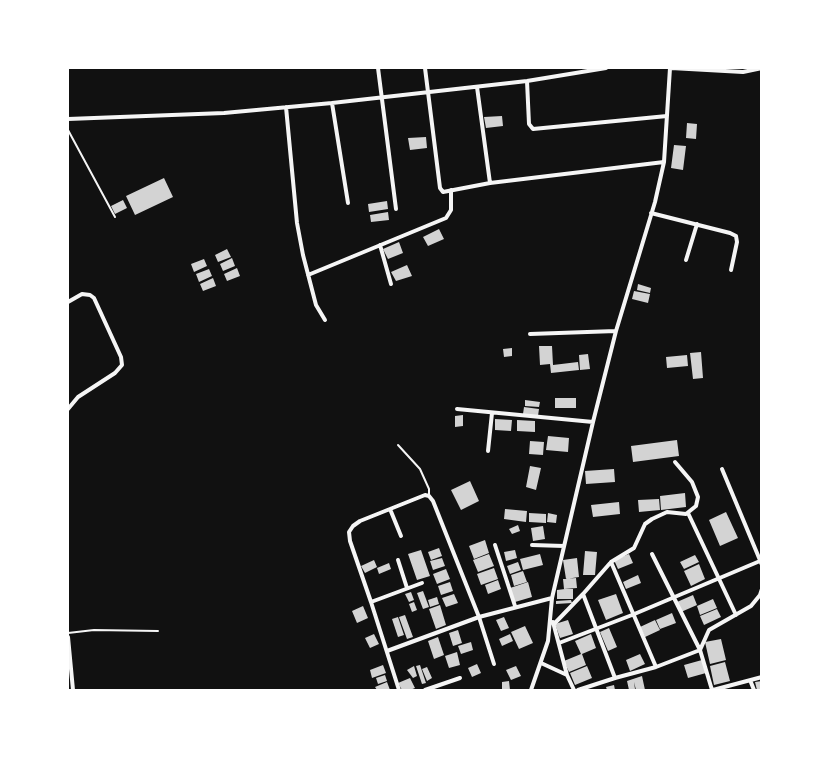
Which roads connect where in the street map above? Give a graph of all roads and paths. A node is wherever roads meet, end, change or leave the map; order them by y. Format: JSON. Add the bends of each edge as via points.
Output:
{"nodes":[{"id":1,"x":378,"y":68,"type":"edge"},
{"id":2,"x":425,"y":68,"type":"edge"},
{"id":3,"x":573,"y":68,"type":"edge"},
{"id":4,"x":606,"y":68,"type":"edge"},
{"id":5,"x":670,"y":68,"type":"edge"},
{"id":6,"x":762,"y":68,"type":"edge"},
{"id":7,"x":574,"y":74,"type":"junction"},
{"id":8,"x":527,"y":81,"type":"junction"},
{"id":9,"x":476,"y":87,"type":"junction"},
{"id":10,"x":428,"y":93,"type":"junction"},
{"id":11,"x":381,"y":98,"type":"junction"},
{"id":12,"x":332,"y":103,"type":"junction"},
{"id":13,"x":286,"y":107,"type":"junction"},
{"id":14,"x":667,"y":116,"type":"junction"},
{"id":15,"x":68,"y":119,"type":"edge"},
{"id":16,"x":68,"y":130,"type":"edge"},
{"id":17,"x":664,"y":162,"type":"junction"},
{"id":18,"x":490,"y":183,"type":"junction"},
{"id":19,"x":451,"y":190,"type":"junction"},
{"id":20,"x":348,"y":202,"type":"dead end"},
{"id":21,"x":396,"y":209,"type":"dead end"},
{"id":22,"x":651,"y":212,"type":"junction"},
{"id":23,"x":115,"y":217,"type":"dead end"},
{"id":24,"x":697,"y":224,"type":"junction"},
{"id":25,"x":380,"y":245,"type":"junction"},
{"id":26,"x":686,"y":260,"type":"dead end"},
{"id":27,"x":731,"y":270,"type":"dead end"},
{"id":28,"x":308,"y":275,"type":"junction"},
{"id":29,"x":391,"y":284,"type":"dead end"},
{"id":30,"x":68,"y":302,"type":"edge"},
{"id":31,"x":325,"y":320,"type":"dead end"},
{"id":32,"x":616,"y":331,"type":"junction"},
{"id":33,"x":530,"y":334,"type":"dead end"},
{"id":34,"x":68,"y":409,"type":"edge"},
{"id":35,"x":457,"y":410,"type":"dead end"},
{"id":36,"x":492,"y":413,"type":"junction"},
{"id":37,"x":593,"y":422,"type":"junction"},
{"id":38,"x":398,"y":445,"type":"dead end"},
{"id":39,"x":488,"y":451,"type":"dead end"},
{"id":40,"x":675,"y":462,"type":"dead end"},
{"id":41,"x":722,"y":468,"type":"dead end"},
{"id":42,"x":429,"y":496,"type":"junction"},
{"id":43,"x":390,"y":509,"type":"junction"},
{"id":44,"x":688,"y":513,"type":"junction"},
{"id":45,"x":401,"y":536,"type":"dead end"},
{"id":46,"x":495,"y":545,"type":"dead end"},
{"id":47,"x":532,"y":545,"type":"dead end"},
{"id":48,"x":564,"y":546,"type":"junction"},
{"id":49,"x":652,"y":554,"type":"dead end"},
{"id":50,"x":398,"y":560,"type":"dead end"},
{"id":51,"x":611,"y":562,"type":"junction"},
{"id":52,"x":761,"y":563,"type":"edge"},
{"id":53,"x":720,"y":579,"type":"junction"},
{"id":54,"x":422,"y":583,"type":"dead end"},
{"id":55,"x":407,"y":588,"type":"junction"},
{"id":56,"x":762,"y":589,"type":"edge"},
{"id":57,"x":583,"y":594,"type":"junction"},
{"id":58,"x":552,"y":598,"type":"junction"},
{"id":59,"x":673,"y":598,"type":"junction"},
{"id":60,"x":371,"y":602,"type":"junction"},
{"id":61,"x":515,"y":606,"type":"junction"},
{"id":62,"x":551,"y":612,"type":"junction"},
{"id":63,"x":736,"y":615,"type":"junction"},
{"id":64,"x":632,"y":616,"type":"junction"},
{"id":65,"x":479,"y":617,"type":"junction"},
{"id":66,"x":554,"y":624,"type":"junction"},
{"id":67,"x":597,"y":629,"type":"junction"},
{"id":68,"x":158,"y":631,"type":"dead end"},
{"id":69,"x":68,"y":633,"type":"edge"},
{"id":70,"x":68,"y":637,"type":"edge"},
{"id":71,"x":559,"y":643,"type":"junction"},
{"id":72,"x":700,"y":650,"type":"junction"},
{"id":73,"x":387,"y":651,"type":"junction"},
{"id":74,"x":541,"y":663,"type":"junction"},
{"id":75,"x":494,"y":664,"type":"dead end"},
{"id":76,"x":656,"y":668,"type":"junction"},
{"id":77,"x":567,"y":675,"type":"junction"},
{"id":78,"x":762,"y":677,"type":"edge"},
{"id":79,"x":460,"y":678,"type":"dead end"},
{"id":80,"x":615,"y":678,"type":"junction"},
{"id":81,"x":750,"y":680,"type":"junction"},
{"id":82,"x":73,"y":690,"type":"edge"},
{"id":83,"x":399,"y":690,"type":"edge"},
{"id":84,"x":425,"y":690,"type":"edge"},
{"id":85,"x":531,"y":690,"type":"edge"},
{"id":86,"x":574,"y":690,"type":"edge"},
{"id":87,"x":578,"y":690,"type":"edge"},
{"id":88,"x":713,"y":690,"type":"edge"},
{"id":89,"x":754,"y":690,"type":"edge"}],
"edges":[{"from":1,"to":11,"type":"street"},
{"from":2,"to":10,"type":"street"},
{"from":3,"to":7,"type":"street"},
{"from":4,"to":7,"type":"street"},
{"from":5,"to":6,"type":"street","via":[[743,72]]},
{"from":5,"to":14,"type":"street"},
{"from":7,"to":8,"type":"street"},
{"from":8,"to":9,"type":"street"},
{"from":8,"to":14,"type":"street","via":[[529,124],[533,129]]},
{"from":9,"to":10,"type":"street"},
{"from":9,"to":18,"type":"street"},
{"from":10,"to":11,"type":"street"},
{"from":10,"to":19,"type":"street","via":[[440,188],[443,192]]},
{"from":11,"to":12,"type":"street"},
{"from":11,"to":21,"type":"street"},
{"from":12,"to":13,"type":"street"},
{"from":12,"to":20,"type":"street"},
{"from":13,"to":15,"type":"street","via":[[224,113]]},
{"from":13,"to":28,"type":"street","via":[[298,223]]},
{"from":14,"to":17,"type":"street"},
{"from":16,"to":23,"type":"lane"},
{"from":17,"to":18,"type":"street"},
{"from":17,"to":22,"type":"street"},
{"from":18,"to":19,"type":"street"},
{"from":19,"to":25,"type":"street","via":[[451,210],[446,218]]},
{"from":22,"to":24,"type":"street"},
{"from":22,"to":32,"type":"street"},
{"from":24,"to":26,"type":"street"},
{"from":24,"to":27,"type":"street","via":[[736,236],[738,242]]},
{"from":25,"to":28,"type":"street"},
{"from":25,"to":29,"type":"street"},
{"from":28,"to":31,"type":"street","via":[[316,305]]},
{"from":30,"to":34,"type":"street","via":[[82,294],[94,298],[122,365],[78,397]]},
{"from":32,"to":33,"type":"street"},
{"from":32,"to":37,"type":"street"},
{"from":35,"to":36,"type":"street"},
{"from":36,"to":37,"type":"street"},
{"from":36,"to":39,"type":"street"},
{"from":37,"to":48,"type":"street"},
{"from":38,"to":42,"type":"lane","via":[[420,469]]},
{"from":40,"to":44,"type":"street","via":[[692,482],[698,496],[696,506]]},
{"from":41,"to":52,"type":"street"},
{"from":42,"to":43,"type":"street"},
{"from":42,"to":65,"type":"street"},
{"from":43,"to":45,"type":"street"},
{"from":43,"to":60,"type":"street","via":[[360,521],[349,532]]},
{"from":44,"to":51,"type":"street","via":[[667,512],[652,518],[645,524],[634,548]]},
{"from":44,"to":53,"type":"street"},
{"from":46,"to":61,"type":"street"},
{"from":47,"to":48,"type":"street"},
{"from":48,"to":58,"type":"street"},
{"from":49,"to":59,"type":"street"},
{"from":50,"to":55,"type":"street"},
{"from":51,"to":57,"type":"street"},
{"from":51,"to":64,"type":"street"},
{"from":52,"to":53,"type":"street"},
{"from":53,"to":59,"type":"street"},
{"from":53,"to":63,"type":"street"},
{"from":54,"to":55,"type":"street"},
{"from":55,"to":60,"type":"street"},
{"from":56,"to":63,"type":"street","via":[[751,606]]},
{"from":57,"to":66,"type":"street"},
{"from":57,"to":67,"type":"street"},
{"from":58,"to":61,"type":"street"},
{"from":58,"to":62,"type":"street"},
{"from":59,"to":64,"type":"street"},
{"from":59,"to":72,"type":"street"},
{"from":60,"to":73,"type":"street"},
{"from":61,"to":65,"type":"street"},
{"from":62,"to":66,"type":"street"},
{"from":62,"to":74,"type":"street","via":[[548,641]]},
{"from":63,"to":72,"type":"street","via":[[709,630]]},
{"from":64,"to":67,"type":"street"},
{"from":64,"to":76,"type":"street"},
{"from":65,"to":73,"type":"street"},
{"from":65,"to":75,"type":"street"},
{"from":66,"to":71,"type":"street"},
{"from":67,"to":71,"type":"street"},
{"from":67,"to":80,"type":"street"},
{"from":68,"to":69,"type":"lane"},
{"from":70,"to":82,"type":"street"},
{"from":71,"to":77,"type":"street"},
{"from":72,"to":76,"type":"street"},
{"from":72,"to":88,"type":"street"},
{"from":73,"to":83,"type":"street"},
{"from":74,"to":77,"type":"street"},
{"from":74,"to":85,"type":"street"},
{"from":76,"to":80,"type":"street"},
{"from":77,"to":86,"type":"street"},
{"from":78,"to":81,"type":"street"},
{"from":79,"to":84,"type":"street"},
{"from":80,"to":87,"type":"street"},
{"from":81,"to":88,"type":"street"},
{"from":81,"to":89,"type":"street"}]}
